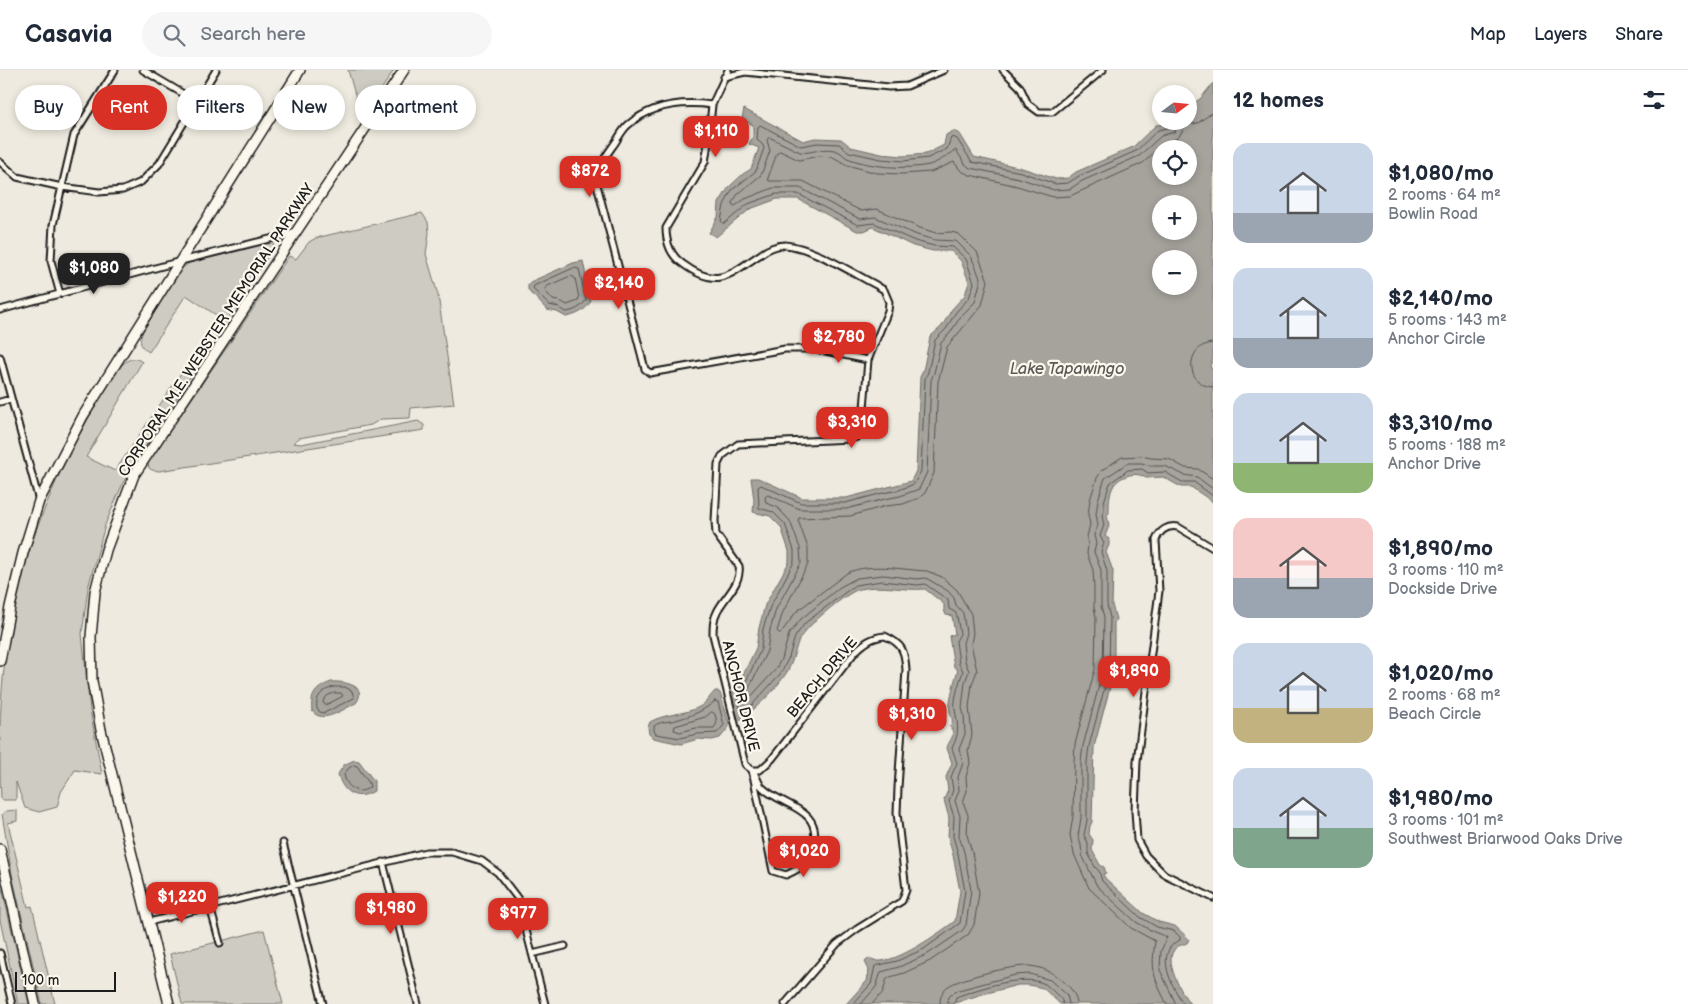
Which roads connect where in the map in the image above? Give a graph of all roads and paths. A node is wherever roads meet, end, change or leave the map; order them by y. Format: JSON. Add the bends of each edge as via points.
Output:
{"nodes":[{"id":1,"x":115,"y":70,"type":"edge"},
{"id":2,"x":143,"y":70,"type":"edge"},
{"id":3,"x":216,"y":70,"type":"edge"},
{"id":4,"x":300,"y":70,"type":"edge"},
{"id":5,"x":404,"y":70,"type":"edge"},
{"id":6,"x":728,"y":70,"type":"edge"},
{"id":7,"x":781,"y":70,"type":"edge"},
{"id":8,"x":944,"y":70,"type":"edge"},
{"id":9,"x":1003,"y":70,"type":"edge"},
{"id":10,"x":1103,"y":70,"type":"edge"},
{"id":11,"x":746,"y":71,"type":"edge"},
{"id":12,"x":788,"y":76,"type":"junction"},
{"id":13,"x":724,"y":77,"type":"junction"},
{"id":14,"x":207,"y":85,"type":"edge"},
{"id":15,"x":177,"y":90,"type":"edge"},
{"id":16,"x":712,"y":105,"type":"junction"},
{"id":17,"x":180,"y":130,"type":"edge"},
{"id":18,"x":0,"y":162,"type":"edge"},
{"id":19,"x":62,"y":187,"type":"junction"},
{"id":20,"x":294,"y":233,"type":"junction"},
{"id":21,"x":180,"y":261,"type":"junction"},
{"id":22,"x":60,"y":294,"type":"junction"},
{"id":23,"x":0,"y":310,"type":"edge"},
{"id":24,"x":0,"y":357,"type":"edge"},
{"id":25,"x":868,"y":360,"type":"junction"},
{"id":26,"x":11,"y":399,"type":"junction"},
{"id":27,"x":0,"y":402,"type":"edge"},
{"id":28,"x":39,"y":501,"type":"junction"},
{"id":29,"x":1213,"y":548,"type":"edge"},
{"id":30,"x":0,"y":661,"type":"edge"},
{"id":31,"x":752,"y":770,"type":"junction"},
{"id":32,"x":283,"y":843,"type":"dead end"},
{"id":33,"x":0,"y":849,"type":"edge"},
{"id":34,"x":384,"y":862,"type":"junction"},
{"id":35,"x":294,"y":885,"type":"junction"},
{"id":36,"x":1213,"y":898,"type":"edge"},
{"id":37,"x":210,"y":907,"type":"junction"},
{"id":38,"x":149,"y":922,"type":"junction"},
{"id":39,"x":220,"y":943,"type":"dead end"},
{"id":40,"x":565,"y":946,"type":"dead end"},
{"id":41,"x":0,"y":953,"type":"edge"},
{"id":42,"x":532,"y":954,"type":"junction"},
{"id":43,"x":12,"y":1004,"type":"edge"},
{"id":44,"x":35,"y":1004,"type":"edge"},
{"id":45,"x":168,"y":1004,"type":"edge"},
{"id":46,"x":323,"y":1004,"type":"edge"},
{"id":47,"x":418,"y":1004,"type":"edge"},
{"id":48,"x":544,"y":1004,"type":"edge"},
{"id":49,"x":785,"y":1004,"type":"edge"}],
"edges":[{"from":1,"to":19,"type":"street","via":[[74,135]]},
{"from":2,"to":15,"type":"street"},
{"from":3,"to":14,"type":"street"},
{"from":4,"to":21,"type":"main road"},
{"from":5,"to":20,"type":"main road","name":"CORPORAL M.E. WEBSTER MEMORIAL PARKWAY"},
{"from":6,"to":13,"type":"street","name":"ANCHOR DRIVE"},
{"from":7,"to":12,"type":"street"},
{"from":8,"to":12,"type":"street","via":[[907,86],[889,87]]},
{"from":9,"to":10,"type":"street","via":[[1020,87],[1028,104],[1039,112],[1052,112]]},
{"from":11,"to":12,"type":"street"},
{"from":11,"to":13,"type":"street"},
{"from":13,"to":16,"type":"street","name":"ANCHOR DRIVE"},
{"from":16,"to":25,"type":"street","name":"ANCHOR DRIVE","via":[[705,162],[666,228],[670,251],[694,272],[717,279],[765,251],[783,245],[796,247],[876,285],[884,290],[889,302]]},
{"from":16,"to":25,"type":"street","via":[[676,104],[644,114],[627,125],[601,162],[597,185],[645,369],[650,372],[784,349],[815,349]]},
{"from":17,"to":19,"type":"street","via":[[159,164],[141,182],[123,190],[99,192]]},
{"from":18,"to":19,"type":"street","via":[[18,177]]},
{"from":19,"to":22,"type":"street","via":[[53,225],[51,261]]},
{"from":20,"to":21,"type":"street"},
{"from":20,"to":38,"type":"main road","name":"CORPORAL M.E. WEBSTER MEMORIAL PARKWAY","via":[[134,475],[106,550],[95,592],[91,636],[92,681],[101,730]]},
{"from":21,"to":22,"type":"street"},
{"from":21,"to":28,"type":"main road","via":[[83,416]]},
{"from":22,"to":23,"type":"street"},
{"from":24,"to":26,"type":"street"},
{"from":25,"to":31,"type":"street","name":"ANCHOR DRIVE","via":[[864,420],[862,432],[857,437],[738,444],[722,456],[718,464],[716,534],[740,572],[716,612],[712,635],[744,764]]},
{"from":26,"to":27,"type":"street"},
{"from":26,"to":28,"type":"street"},
{"from":28,"to":30,"type":"main road","via":[[23,553]]},
{"from":29,"to":36,"type":"street","via":[[1173,526],[1164,529],[1156,540],[1159,591],[1137,761],[1135,811],[1137,840],[1146,856],[1164,874]]},
{"from":31,"to":31,"type":"street","via":[[773,871],[786,875],[800,868],[810,857],[815,840],[813,826],[801,810],[762,788]]},
{"from":31,"to":49,"type":"street","name":"BEACH DRIVE","via":[[760,770],[772,759],[864,643],[885,636],[899,644],[904,651],[906,670],[898,805],[906,890],[902,901],[837,944]]},
{"from":32,"to":35,"type":"street"},
{"from":33,"to":44,"type":"main road"},
{"from":34,"to":35,"type":"street"},
{"from":34,"to":42,"type":"street","via":[[426,852],[452,852],[482,861],[498,873],[518,899]]},
{"from":34,"to":47,"type":"street"},
{"from":35,"to":37,"type":"street"},
{"from":35,"to":46,"type":"street"},
{"from":37,"to":38,"type":"street"},
{"from":37,"to":39,"type":"street"},
{"from":38,"to":45,"type":"main road","name":"CORPORAL M.E. WEBSTER MEMORIAL PARKWAY"},
{"from":40,"to":42,"type":"street"},
{"from":41,"to":43,"type":"street"},
{"from":42,"to":48,"type":"street"}]}
